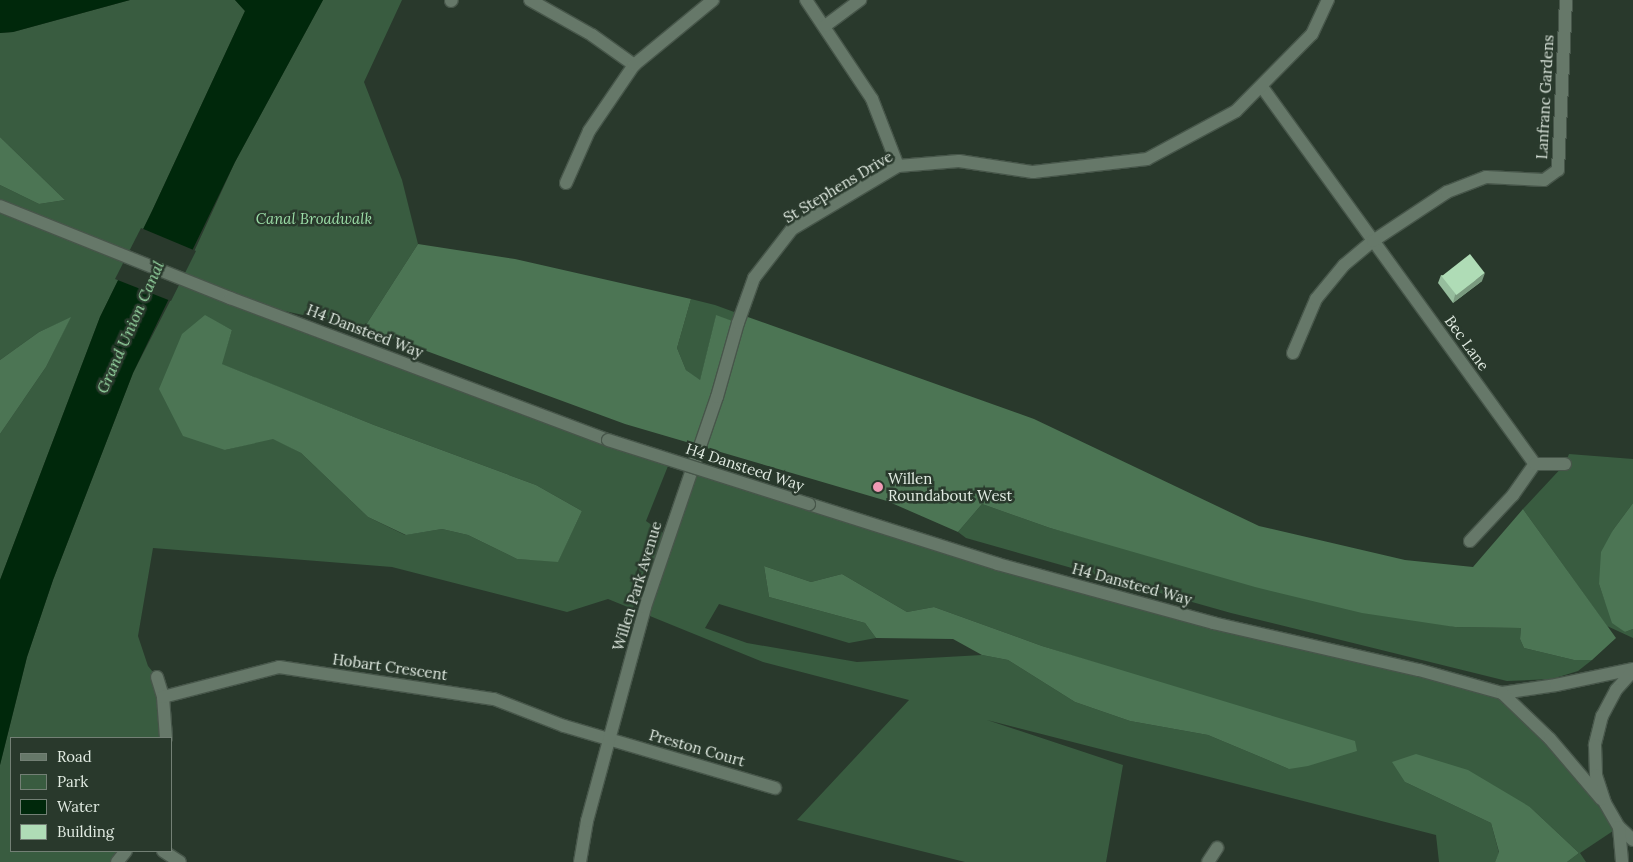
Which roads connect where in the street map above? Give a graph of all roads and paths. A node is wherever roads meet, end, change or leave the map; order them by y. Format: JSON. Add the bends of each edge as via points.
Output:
{"nodes":[{"id":1,"x":530,"y":0,"type":"edge"},
{"id":2,"x":713,"y":0,"type":"edge"},
{"id":3,"x":806,"y":0,"type":"edge"},
{"id":4,"x":860,"y":0,"type":"edge"},
{"id":5,"x":1328,"y":0,"type":"edge"},
{"id":6,"x":1566,"y":0,"type":"edge"},
{"id":7,"x":825,"y":26,"type":"junction"},
{"id":8,"x":634,"y":66,"type":"junction"},
{"id":9,"x":1262,"y":87,"type":"junction"},
{"id":10,"x":898,"y":166,"type":"junction"},
{"id":11,"x":566,"y":183,"type":"dead end"},
{"id":12,"x":0,"y":206,"type":"edge"},
{"id":13,"x":1373,"y":241,"type":"junction"},
{"id":14,"x":738,"y":323,"type":"joint"},
{"id":15,"x":1293,"y":353,"type":"dead end"},
{"id":16,"x":1535,"y":464,"type":"junction"},
{"id":17,"x":1565,"y":464,"type":"dead end"},
{"id":18,"x":1470,"y":541,"type":"dead end"},
{"id":19,"x":1633,"y":670,"type":"edge"},
{"id":20,"x":157,"y":677,"type":"dead end"},
{"id":21,"x":1502,"y":693,"type":"junction"},
{"id":22,"x":163,"y":697,"type":"junction"},
{"id":23,"x":166,"y":737,"type":"edge"},
{"id":24,"x":610,"y":739,"type":"junction"},
{"id":25,"x":775,"y":788,"type":"dead end"},
{"id":26,"x":1604,"y":803,"type":"junction"},
{"id":27,"x":1619,"y":827,"type":"junction"},
{"id":28,"x":1633,"y":840,"type":"edge"},
{"id":29,"x":1217,"y":848,"type":"dead end"},
{"id":30,"x":125,"y":852,"type":"edge"},
{"id":31,"x":165,"y":852,"type":"edge"},
{"id":32,"x":1622,"y":861,"type":"edge"},
{"id":33,"x":117,"y":862,"type":"edge"},
{"id":34,"x":180,"y":862,"type":"edge"},
{"id":35,"x":580,"y":862,"type":"edge"},
{"id":36,"x":1208,"y":862,"type":"edge"}],
"edges":[{"from":1,"to":8,"type":"street","via":[[592,35]]},
{"from":2,"to":8,"type":"street"},
{"from":3,"to":7,"type":"street"},
{"from":4,"to":7,"type":"street"},
{"from":5,"to":9,"type":"street","name":"St Stephens Drive","via":[[1312,34]]},
{"from":6,"to":13,"type":"street","name":"Lanfranc Gardens","via":[[1558,170],[1544,180],[1486,177],[1447,192]]},
{"from":7,"to":10,"type":"street","via":[[872,99]]},
{"from":8,"to":11,"type":"street","via":[[589,131]]},
{"from":9,"to":10,"type":"street","name":"St Stephens Drive","via":[[1236,111],[1146,159],[1033,172],[959,160]]},
{"from":9,"to":13,"type":"street","name":"Bec Lane"},
{"from":10,"to":14,"type":"street","name":"St Stephens Drive","via":[[792,229],[754,278]]},
{"from":12,"to":21,"type":"street","name":"H4 Dansteed Way","bridge":true,"via":[[242,302],[608,440],[998,564],[1204,621],[1419,670]]},
{"from":13,"to":15,"type":"street","via":[[1344,265],[1316,299]]},
{"from":13,"to":16,"type":"street","name":"Bec Lane"},
{"from":14,"to":24,"type":"street","name":"Willen Park Avenue","via":[[717,397],[647,601]]},
{"from":16,"to":17,"type":"street"},
{"from":16,"to":18,"type":"street","via":[[1513,495]]},
{"from":19,"to":21,"type":"street","name":"H4 Dansteed Way"},
{"from":19,"to":26,"type":"street","via":[[1616,690],[1602,716],[1595,745],[1596,775]]},
{"from":20,"to":22,"type":"street"},
{"from":21,"to":26,"type":"street","name":"H4 Dansteed Way","via":[[1550,739]]},
{"from":22,"to":23,"type":"street"},
{"from":22,"to":24,"type":"street","name":"Hobart Crescent","via":[[279,666],[494,698],[564,726]]},
{"from":24,"to":25,"type":"street","name":"Preston Court"},
{"from":24,"to":35,"type":"street","name":"Willen Park Avenue","via":[[587,821]]},
{"from":26,"to":27,"type":"street"},
{"from":27,"to":28,"type":"street"},
{"from":27,"to":32,"type":"street"},
{"from":29,"to":36,"type":"street"},
{"from":30,"to":33,"type":"street"},
{"from":31,"to":34,"type":"street"}]}
